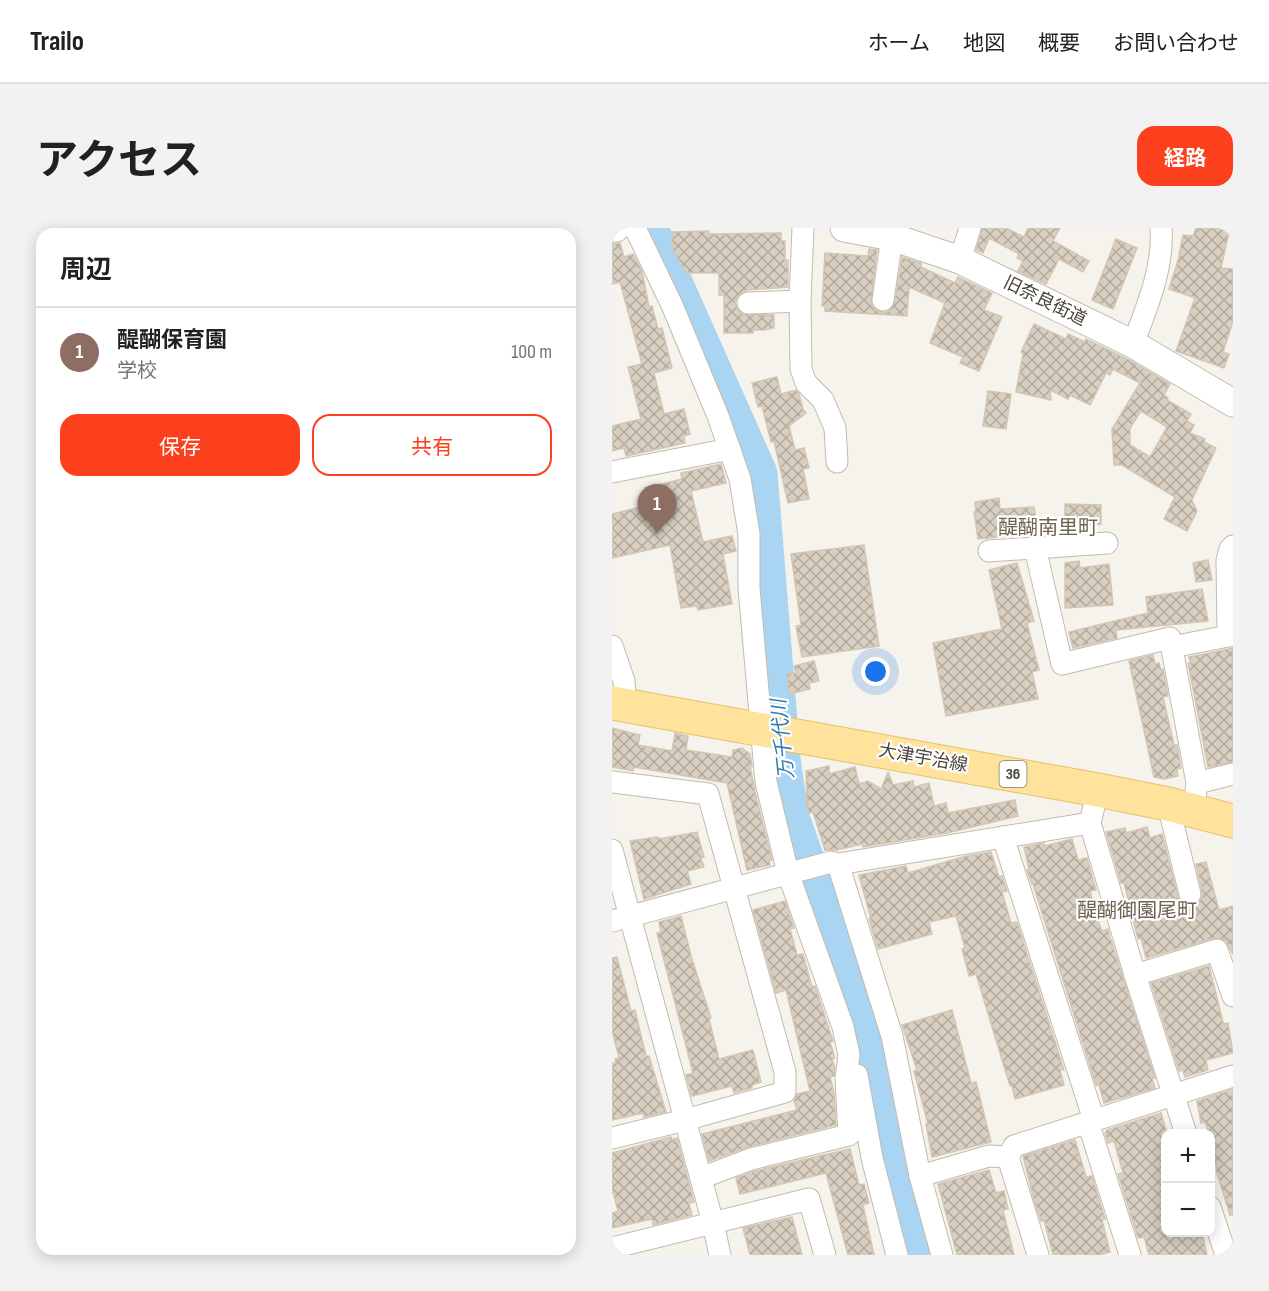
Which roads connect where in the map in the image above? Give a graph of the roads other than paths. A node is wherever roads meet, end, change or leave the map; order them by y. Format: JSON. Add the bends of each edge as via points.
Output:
{"nodes":[{"id":1,"x":635,"y":228,"type":"edge"},
{"id":2,"x":803,"y":228,"type":"edge"},
{"id":3,"x":844,"y":228,"type":"edge"},
{"id":4,"x":970,"y":228,"type":"edge"},
{"id":5,"x":1161,"y":228,"type":"edge"},
{"id":6,"x":892,"y":237,"type":"junction"},
{"id":7,"x":960,"y":260,"type":"junction"},
{"id":8,"x":883,"y":300,"type":"dead end"},
{"id":9,"x":800,"y":301,"type":"junction"},
{"id":10,"x":748,"y":303,"type":"dead end"},
{"id":11,"x":1133,"y":344,"type":"junction"},
{"id":12,"x":1233,"y":403,"type":"edge"},
{"id":13,"x":730,"y":449,"type":"junction"},
{"id":14,"x":837,"y":462,"type":"dead end"},
{"id":15,"x":612,"y":472,"type":"edge"},
{"id":16,"x":1107,"y":543,"type":"dead end"},
{"id":17,"x":1233,"y":546,"type":"edge"},
{"id":18,"x":1035,"y":548,"type":"junction"},
{"id":19,"x":989,"y":551,"type":"dead end"},
{"id":20,"x":1231,"y":635,"type":"edge"},
{"id":21,"x":612,"y":646,"type":"edge"},
{"id":22,"x":1172,"y":647,"type":"junction"},
{"id":23,"x":619,"y":704,"type":"edge"},
{"id":24,"x":775,"y":732,"type":"junction"},
{"id":25,"x":1233,"y":774,"type":"edge"},
{"id":26,"x":612,"y":782,"type":"edge"},
{"id":27,"x":1098,"y":790,"type":"junction"},
{"id":28,"x":1186,"y":800,"type":"junction"},
{"id":29,"x":1233,"y":821,"type":"edge"},
{"id":30,"x":1090,"y":823,"type":"junction"},
{"id":31,"x":1003,"y":837,"type":"junction"},
{"id":32,"x":612,"y":850,"type":"edge"},
{"id":33,"x":834,"y":863,"type":"junction"},
{"id":34,"x":794,"y":872,"type":"junction"},
{"id":35,"x":733,"y":887,"type":"junction"},
{"id":36,"x":1190,"y":894,"type":"dead end"},
{"id":37,"x":621,"y":918,"type":"edge"},
{"id":38,"x":1135,"y":975,"type":"junction"},
{"id":39,"x":1233,"y":996,"type":"edge"},
{"id":40,"x":849,"y":1055,"type":"junction"},
{"id":41,"x":1233,"y":1076,"type":"edge"},
{"id":42,"x":1173,"y":1095,"type":"junction"},
{"id":43,"x":686,"y":1120,"type":"junction"},
{"id":44,"x":1091,"y":1121,"type":"junction"},
{"id":45,"x":1184,"y":1129,"type":"edge"},
{"id":46,"x":612,"y":1138,"type":"edge"},
{"id":47,"x":1008,"y":1157,"type":"junction"},
{"id":48,"x":920,"y":1176,"type":"junction"},
{"id":49,"x":701,"y":1178,"type":"junction"},
{"id":50,"x":1215,"y":1221,"type":"edge"},
{"id":51,"x":713,"y":1223,"type":"junction"},
{"id":52,"x":612,"y":1248,"type":"edge"},
{"id":53,"x":639,"y":1248,"type":"edge"},
{"id":54,"x":720,"y":1255,"type":"edge"},
{"id":55,"x":825,"y":1255,"type":"edge"},
{"id":56,"x":897,"y":1255,"type":"edge"},
{"id":57,"x":942,"y":1255,"type":"edge"},
{"id":58,"x":1038,"y":1255,"type":"edge"},
{"id":59,"x":1130,"y":1255,"type":"edge"},
{"id":60,"x":1227,"y":1255,"type":"edge"}],
"edges":[{"from":1,"to":13,"type":"street","via":[[672,305]]},
{"from":2,"to":9,"type":"street"},
{"from":3,"to":6,"type":"street","name":"旧奈良街道"},
{"from":4,"to":7,"type":"street"},
{"from":5,"to":11,"type":"street","via":[[1162,246],[1155,279]]},
{"from":6,"to":7,"type":"street","name":"旧奈良街道"},
{"from":6,"to":8,"type":"street"},
{"from":7,"to":11,"type":"street","name":"旧奈良街道"},
{"from":9,"to":10,"type":"street"},
{"from":9,"to":14,"type":"street","via":[[801,369],[806,383],[823,400],[835,428]]},
{"from":11,"to":12,"type":"street","name":"旧奈良街道"},
{"from":13,"to":15,"type":"street"},
{"from":13,"to":24,"type":"street","via":[[740,479],[749,534],[749,588]]},
{"from":16,"to":18,"type":"street"},
{"from":17,"to":20,"type":"street","via":[[1227,560]]},
{"from":18,"to":19,"type":"street"},
{"from":18,"to":22,"type":"street","via":[[1062,664],[1170,638]]},
{"from":20,"to":22,"type":"street"},
{"from":21,"to":23,"type":"street","via":[[624,681]]},
{"from":22,"to":28,"type":"street"},
{"from":23,"to":24,"type":"main road","name":"大津宇治線","number":"36"},
{"from":24,"to":27,"type":"main road","name":"大津宇治線","number":"36"},
{"from":24,"to":34,"type":"street","via":[[766,782]]},
{"from":25,"to":28,"type":"street"},
{"from":26,"to":35,"type":"street","via":[[708,794]]},
{"from":27,"to":28,"type":"main road","name":"大津宇治線","number":"36"},
{"from":27,"to":30,"type":"street"},
{"from":28,"to":29,"type":"main road","name":"大津宇治線","number":"36"},
{"from":28,"to":36,"type":"street"},
{"from":30,"to":31,"type":"street"},
{"from":30,"to":38,"type":"street"},
{"from":31,"to":33,"type":"street"},
{"from":31,"to":44,"type":"street"},
{"from":32,"to":37,"type":"street"},
{"from":33,"to":34,"type":"street"},
{"from":33,"to":48,"type":"street","via":[[892,1036]]},
{"from":34,"to":35,"type":"street"},
{"from":34,"to":40,"type":"street"},
{"from":35,"to":37,"type":"street"},
{"from":35,"to":43,"type":"street","via":[[786,1072],[784,1092]]},
{"from":37,"to":43,"type":"street"},
{"from":38,"to":39,"type":"street","via":[[1217,950]]},
{"from":38,"to":42,"type":"street"},
{"from":40,"to":49,"type":"street","via":[[849,1136],[751,1159]]},
{"from":40,"to":56,"type":"street","via":[[857,1075],[872,1158]]},
{"from":41,"to":42,"type":"street"},
{"from":42,"to":44,"type":"street"},
{"from":42,"to":45,"type":"street"},
{"from":43,"to":46,"type":"street"},
{"from":43,"to":49,"type":"street"},
{"from":44,"to":47,"type":"street","via":[[1014,1146]]},
{"from":44,"to":59,"type":"street"},
{"from":47,"to":48,"type":"street","via":[[990,1156]]},
{"from":47,"to":58,"type":"street"},
{"from":48,"to":57,"type":"street"},
{"from":49,"to":51,"type":"street"},
{"from":50,"to":60,"type":"street"},
{"from":51,"to":53,"type":"street"},
{"from":51,"to":54,"type":"street"},
{"from":51,"to":55,"type":"street","via":[[809,1199]]},
{"from":52,"to":53,"type":"street"}]}
